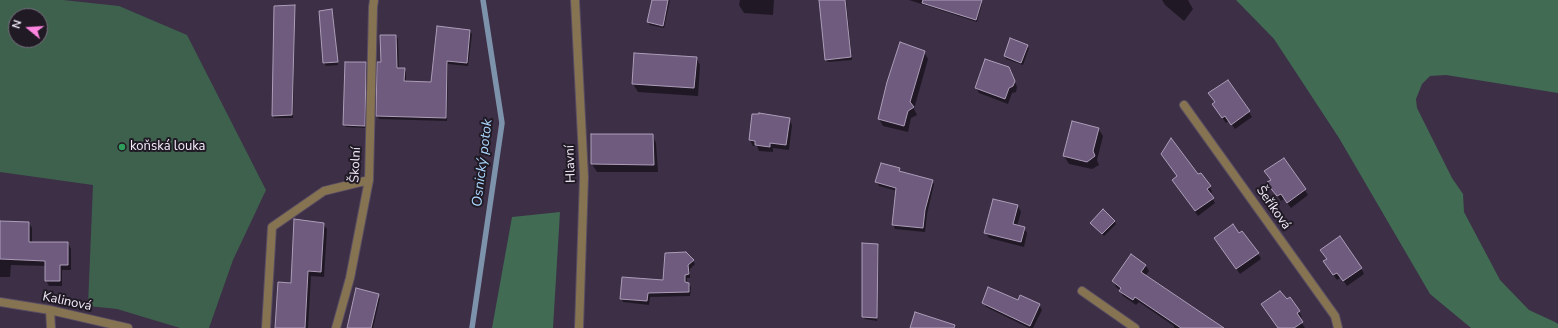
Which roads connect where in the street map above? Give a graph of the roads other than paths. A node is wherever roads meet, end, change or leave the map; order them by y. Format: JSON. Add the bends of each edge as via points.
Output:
{"nodes":[{"id":1,"x":374,"y":0,"type":"edge"},
{"id":2,"x":575,"y":0,"type":"edge"},
{"id":3,"x":1184,"y":105,"type":"dead end"},
{"id":4,"x":369,"y":180,"type":"junction"},
{"id":5,"x":1082,"y":291,"type":"dead end"},
{"id":6,"x":0,"y":302,"type":"edge"},
{"id":7,"x":50,"y":310,"type":"junction"},
{"id":8,"x":51,"y":328,"type":"edge"},
{"id":9,"x":128,"y":328,"type":"edge"},
{"id":10,"x":266,"y":328,"type":"edge"},
{"id":11,"x":336,"y":328,"type":"edge"},
{"id":12,"x":579,"y":328,"type":"edge"},
{"id":13,"x":1135,"y":328,"type":"edge"},
{"id":14,"x":1338,"y":328,"type":"edge"}],
"edges":[{"from":1,"to":4,"type":"street","name":"Školní"},
{"from":2,"to":12,"type":"street","name":"Hlavní","via":[[584,177]]},
{"from":3,"to":14,"type":"street","name":"Šeříková","via":[[1335,316]]},
{"from":4,"to":10,"type":"street","via":[[324,191],[272,227]]},
{"from":4,"to":11,"type":"street","name":"Školní","via":[[350,278]]},
{"from":5,"to":13,"type":"street"},
{"from":6,"to":7,"type":"street","name":"Kalinová"},
{"from":7,"to":8,"type":"street"},
{"from":7,"to":9,"type":"street","name":"Kalinová"}]}
